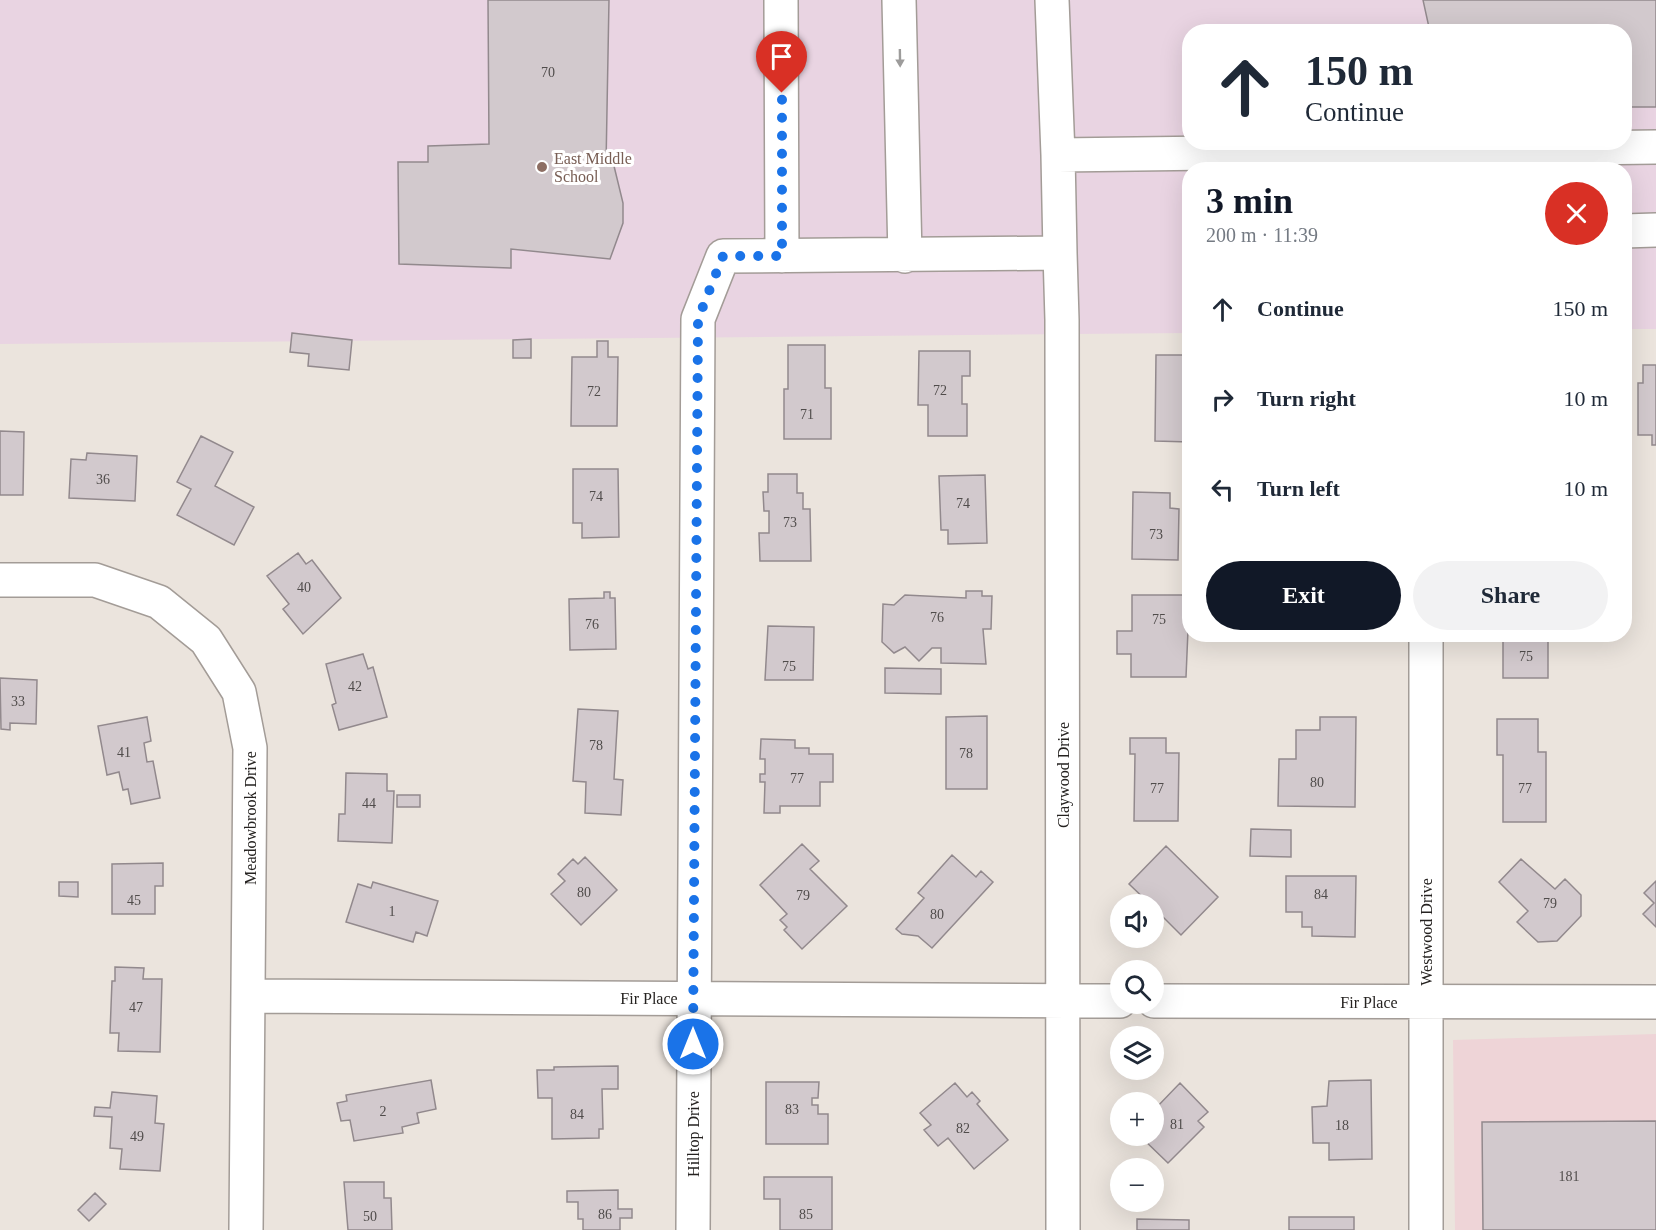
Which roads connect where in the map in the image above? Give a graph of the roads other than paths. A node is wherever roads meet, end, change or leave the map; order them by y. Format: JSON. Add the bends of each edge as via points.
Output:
{"nodes":[{"id":1,"x":781,"y":0,"type":"edge"},
{"id":2,"x":899,"y":0,"type":"edge"},
{"id":3,"x":1052,"y":0,"type":"edge"},
{"id":4,"x":1656,"y":147,"type":"edge"},
{"id":5,"x":1632,"y":148,"type":"edge"},
{"id":6,"x":1598,"y":150,"type":"edge"},
{"id":7,"x":1058,"y":155,"type":"junction"},
{"id":8,"x":1423,"y":159,"type":"edge"},
{"id":9,"x":1217,"y":160,"type":"edge"},
{"id":10,"x":1656,"y":230,"type":"edge"},
{"id":11,"x":1632,"y":231,"type":"edge"},
{"id":12,"x":1060,"y":253,"type":"junction"},
{"id":13,"x":782,"y":256,"type":"junction"},
{"id":14,"x":904,"y":256,"type":"junction"},
{"id":15,"x":0,"y":580,"type":"edge"},
{"id":16,"x":1426,"y":642,"type":"edge"},
{"id":17,"x":250,"y":996,"type":"junction"},
{"id":18,"x":694,"y":998,"type":"junction"},
{"id":19,"x":1063,"y":1001,"type":"junction"},
{"id":20,"x":1110,"y":1001,"type":"edge"},
{"id":21,"x":1164,"y":1001,"type":"edge"},
{"id":22,"x":1426,"y":1002,"type":"junction"},
{"id":23,"x":1656,"y":1002,"type":"edge"},
{"id":24,"x":246,"y":1230,"type":"edge"},
{"id":25,"x":693,"y":1230,"type":"edge"},
{"id":26,"x":1063,"y":1230,"type":"edge"},
{"id":27,"x":1426,"y":1230,"type":"edge"}],
"edges":[{"from":1,"to":13,"type":"street"},
{"from":2,"to":14,"type":"street","one_way":true},
{"from":3,"to":7,"type":"street","name":"Claywood Drive"},
{"from":4,"to":5,"type":"street"},
{"from":6,"to":8,"type":"street"},
{"from":7,"to":9,"type":"street"},
{"from":7,"to":12,"type":"street","name":"Claywood Drive"},
{"from":8,"to":9,"type":"street"},
{"from":10,"to":11,"type":"street"},
{"from":12,"to":14,"type":"street"},
{"from":12,"to":19,"type":"street","name":"Claywood Drive"},
{"from":13,"to":14,"type":"street"},
{"from":13,"to":18,"type":"street","name":"Hilltop Drive","via":[[723,256],[698,319]]},
{"from":15,"to":17,"type":"street","name":"Meadowbrook Drive","via":[[95,580],[159,602],[206,640],[239,692],[250,748]]},
{"from":16,"to":22,"type":"street","name":"Westwood Drive"},
{"from":17,"to":18,"type":"street","name":"Fir Place"},
{"from":17,"to":24,"type":"street","name":"Meadowbrook Drive"},
{"from":18,"to":19,"type":"street","name":"Fir Place"},
{"from":18,"to":25,"type":"street","name":"Hilltop Drive"},
{"from":19,"to":20,"type":"street","name":"Fir Place"},
{"from":19,"to":26,"type":"street","name":"Claywood Drive"},
{"from":21,"to":22,"type":"street","name":"Fir Place"},
{"from":22,"to":23,"type":"street","name":"Fir Place"},
{"from":22,"to":27,"type":"street","name":"Westwood Drive"}]}
